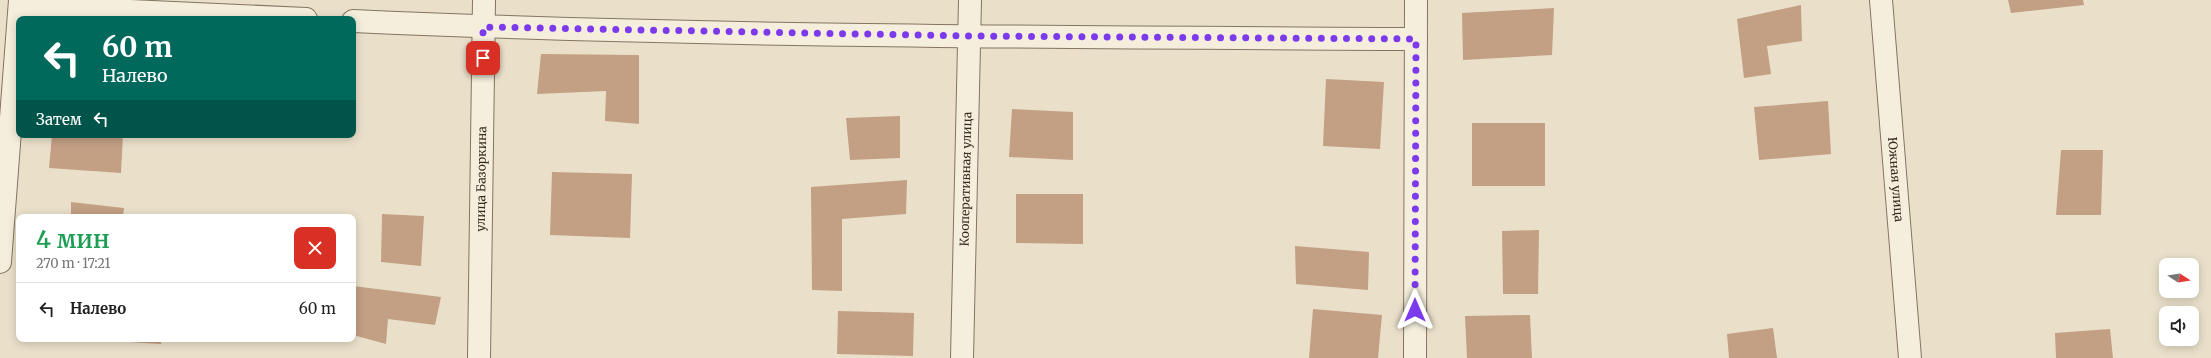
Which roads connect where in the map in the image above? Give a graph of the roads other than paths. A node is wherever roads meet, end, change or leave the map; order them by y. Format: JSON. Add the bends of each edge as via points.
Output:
{"nodes":[{"id":1,"x":484,"y":0,"type":"edge"},
{"id":2,"x":970,"y":0,"type":"edge"},
{"id":3,"x":1416,"y":0,"type":"edge"},
{"id":4,"x":1881,"y":0,"type":"edge"},
{"id":5,"x":20,"y":3,"type":"edge"},
{"id":6,"x":19,"y":16,"type":"edge"},
{"id":7,"x":252,"y":16,"type":"edge"},
{"id":8,"x":356,"y":21,"type":"edge"},
{"id":9,"x":483,"y":27,"type":"junction"},
{"id":10,"x":970,"y":36,"type":"junction"},
{"id":11,"x":1416,"y":39,"type":"junction"},
{"id":12,"x":16,"y":55,"type":"edge"},
{"id":13,"x":0,"y":262,"type":"edge"},
{"id":14,"x":479,"y":358,"type":"edge"},
{"id":15,"x":962,"y":358,"type":"edge"},
{"id":16,"x":1415,"y":358,"type":"edge"},
{"id":17,"x":1910,"y":358,"type":"edge"}],
"edges":[{"from":1,"to":9,"type":"street","name":"улица Базоркина"},
{"from":2,"to":10,"type":"street","name":"Кооперативная улица"},
{"from":3,"to":11,"type":"street"},
{"from":4,"to":17,"type":"street","name":"Южная улица"},
{"from":5,"to":6,"type":"street"},
{"from":5,"to":7,"type":"street"},
{"from":8,"to":9,"type":"street"},
{"from":9,"to":10,"type":"street"},
{"from":9,"to":14,"type":"street","name":"улица Базоркина"},
{"from":10,"to":11,"type":"street"},
{"from":10,"to":15,"type":"street","name":"Кооперативная улица"},
{"from":11,"to":16,"type":"street"},
{"from":12,"to":13,"type":"street"}]}
